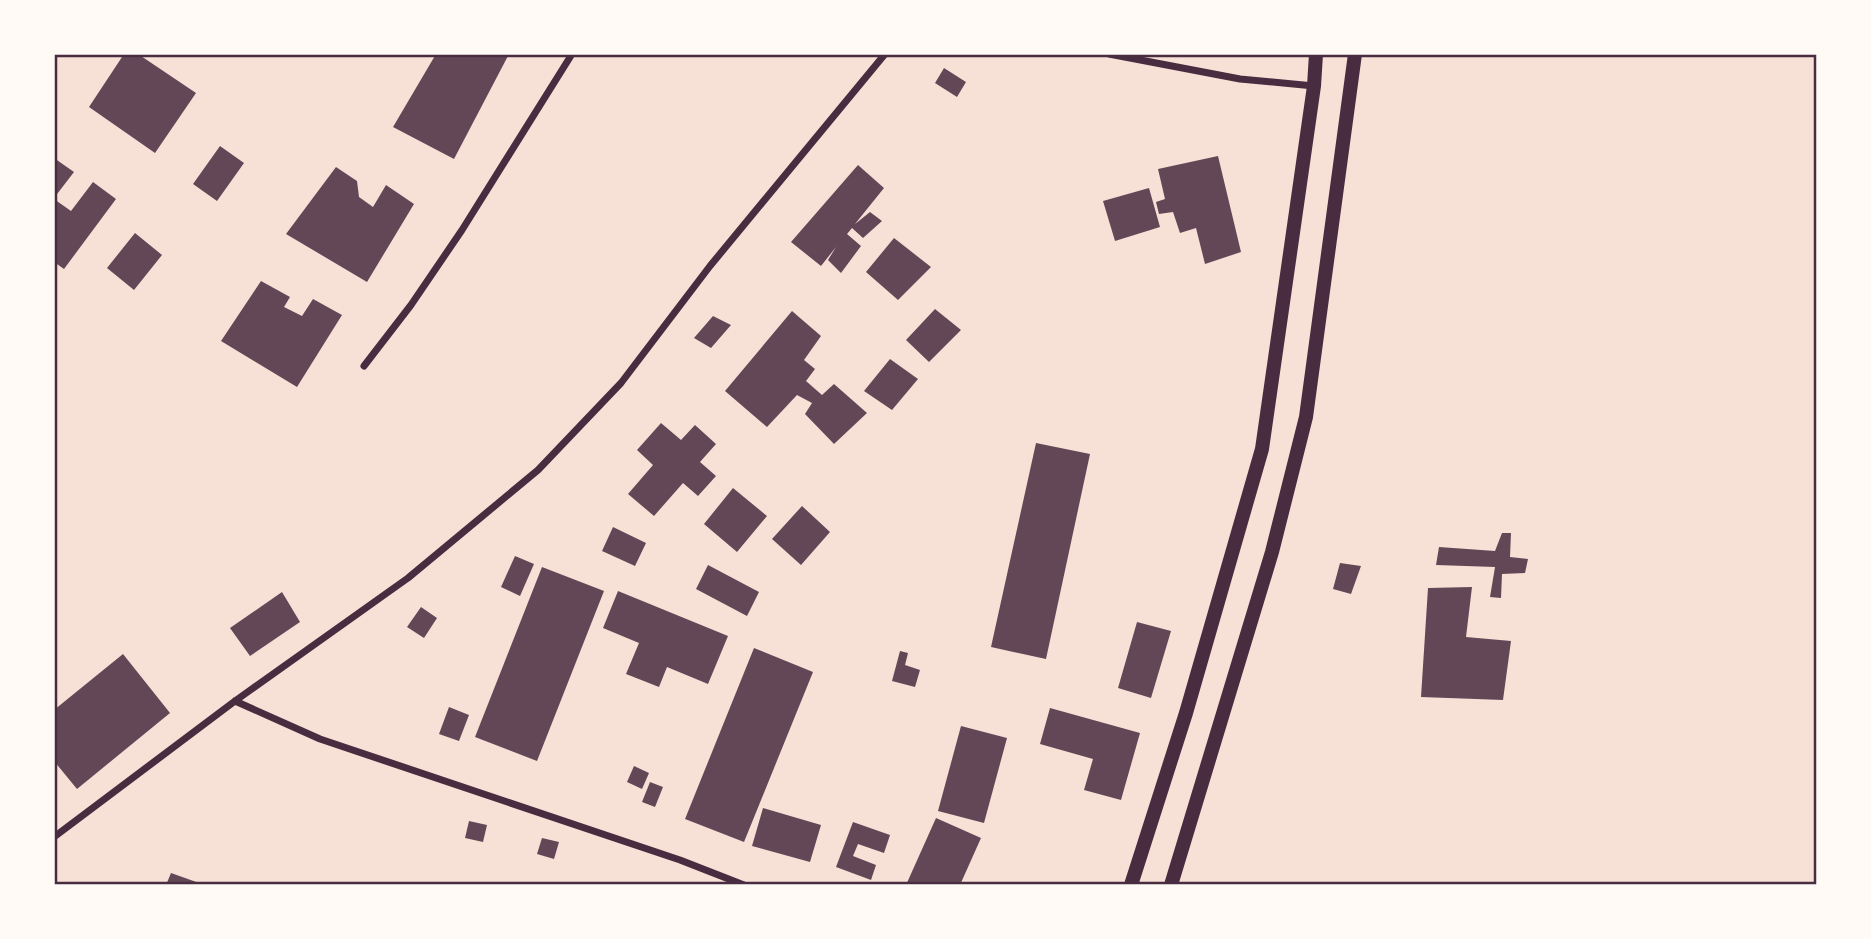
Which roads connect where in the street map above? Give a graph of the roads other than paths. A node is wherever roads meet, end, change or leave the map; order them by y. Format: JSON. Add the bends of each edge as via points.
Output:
{"nodes":[{"id":1,"x":572,"y":54,"type":"edge"},
{"id":2,"x":885,"y":54,"type":"edge"},
{"id":3,"x":1109,"y":54,"type":"edge"},
{"id":4,"x":1316,"y":54,"type":"edge"},
{"id":5,"x":1355,"y":54,"type":"edge"},
{"id":6,"x":1314,"y":86,"type":"junction"},
{"id":7,"x":364,"y":366,"type":"dead end"},
{"id":8,"x":235,"y":701,"type":"junction"},
{"id":9,"x":54,"y":838,"type":"edge"},
{"id":10,"x":744,"y":885,"type":"edge"},
{"id":11,"x":1131,"y":885,"type":"edge"},
{"id":12,"x":1171,"y":885,"type":"edge"}],
"edges":[{"from":1,"to":7,"type":"street","via":[[462,230]]},
{"from":2,"to":8,"type":"street","via":[[709,266],[621,383],[538,470],[408,578]]},
{"from":3,"to":6,"type":"street","via":[[1240,79]]},
{"from":4,"to":6,"type":"main road"},
{"from":5,"to":12,"type":"main road","via":[[1306,417],[1272,552]]},
{"from":6,"to":11,"type":"main road","via":[[1262,449]]},
{"from":8,"to":9,"type":"street"},
{"from":8,"to":10,"type":"street","via":[[320,739]]}]}
